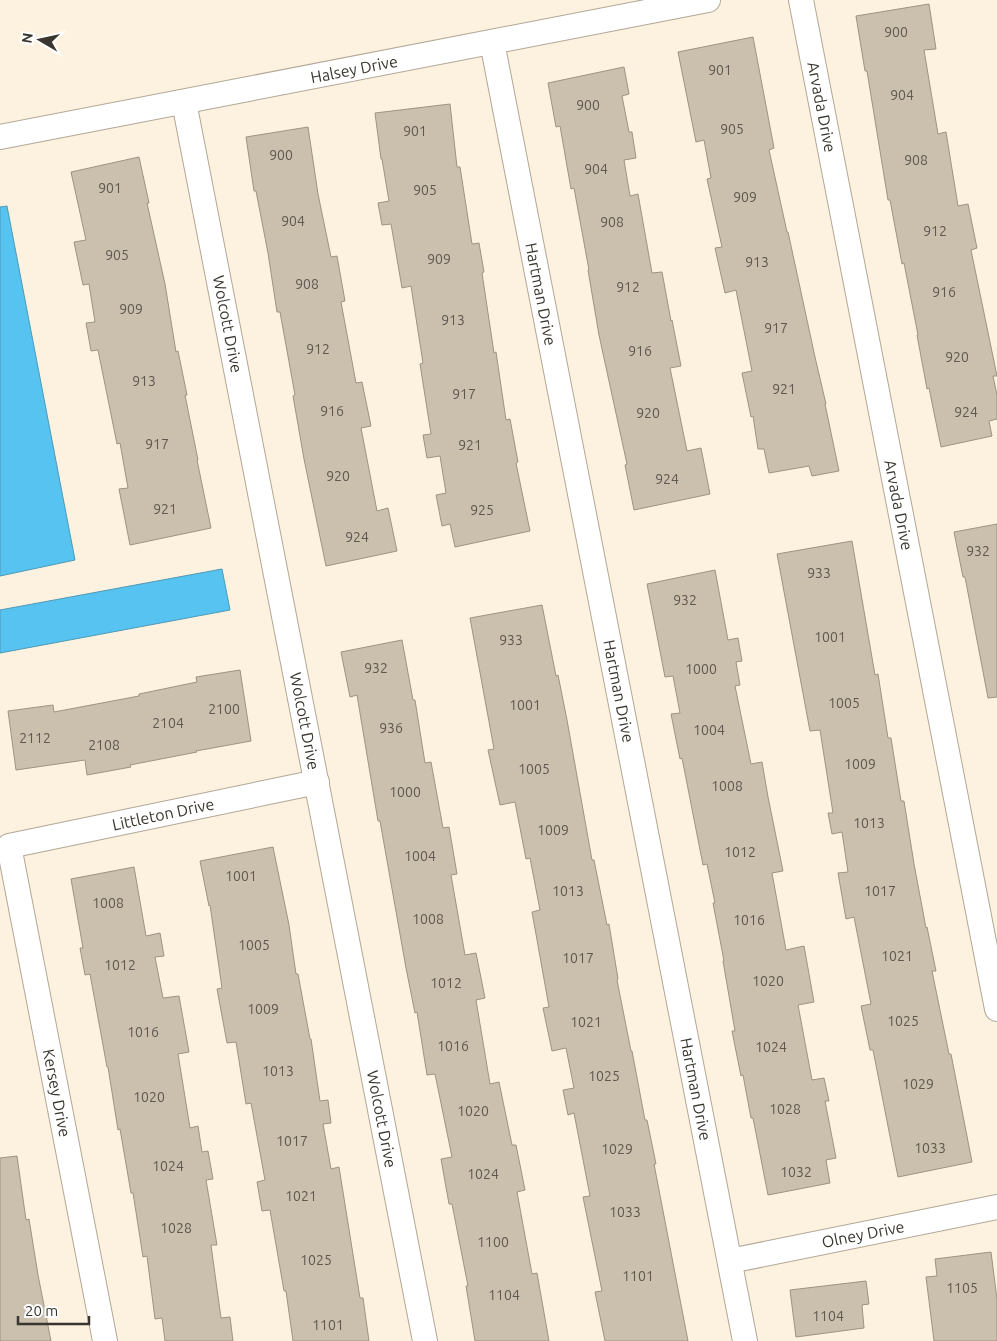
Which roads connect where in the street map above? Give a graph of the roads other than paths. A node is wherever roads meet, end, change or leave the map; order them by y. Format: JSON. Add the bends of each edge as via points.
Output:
{"nodes":[{"id":1,"x":708,"y":0,"type":"edge"},
{"id":2,"x":801,"y":0,"type":"edge"},
{"id":3,"x":492,"y":42,"type":"junction"},
{"id":4,"x":184,"y":102,"type":"junction"},
{"id":5,"x":0,"y":137,"type":"edge"},
{"id":6,"x":317,"y":782,"type":"junction"},
{"id":7,"x":9,"y":846,"type":"joint"},
{"id":8,"x":997,"y":1009,"type":"edge"},
{"id":9,"x":997,"y":1207,"type":"edge"},
{"id":10,"x":730,"y":1261,"type":"junction"},
{"id":11,"x":105,"y":1341,"type":"edge"},
{"id":12,"x":425,"y":1341,"type":"edge"},
{"id":13,"x":745,"y":1341,"type":"edge"}],
"edges":[{"from":1,"to":3,"type":"street","name":"Halsey Drive"},
{"from":2,"to":8,"type":"street","name":"Arvada Drive"},
{"from":3,"to":4,"type":"street","name":"Halsey Drive"},
{"from":3,"to":10,"type":"street","name":"Hartman Drive"},
{"from":4,"to":5,"type":"street","name":"Halsey Drive"},
{"from":4,"to":6,"type":"street","name":"Wolcott Drive"},
{"from":6,"to":7,"type":"street","name":"Littleton Drive"},
{"from":6,"to":12,"type":"street","name":"Wolcott Drive"},
{"from":7,"to":11,"type":"street","name":"Kersey Drive"},
{"from":9,"to":10,"type":"street","name":"Olney Drive"},
{"from":10,"to":13,"type":"street","name":"Hartman Drive"}]}
